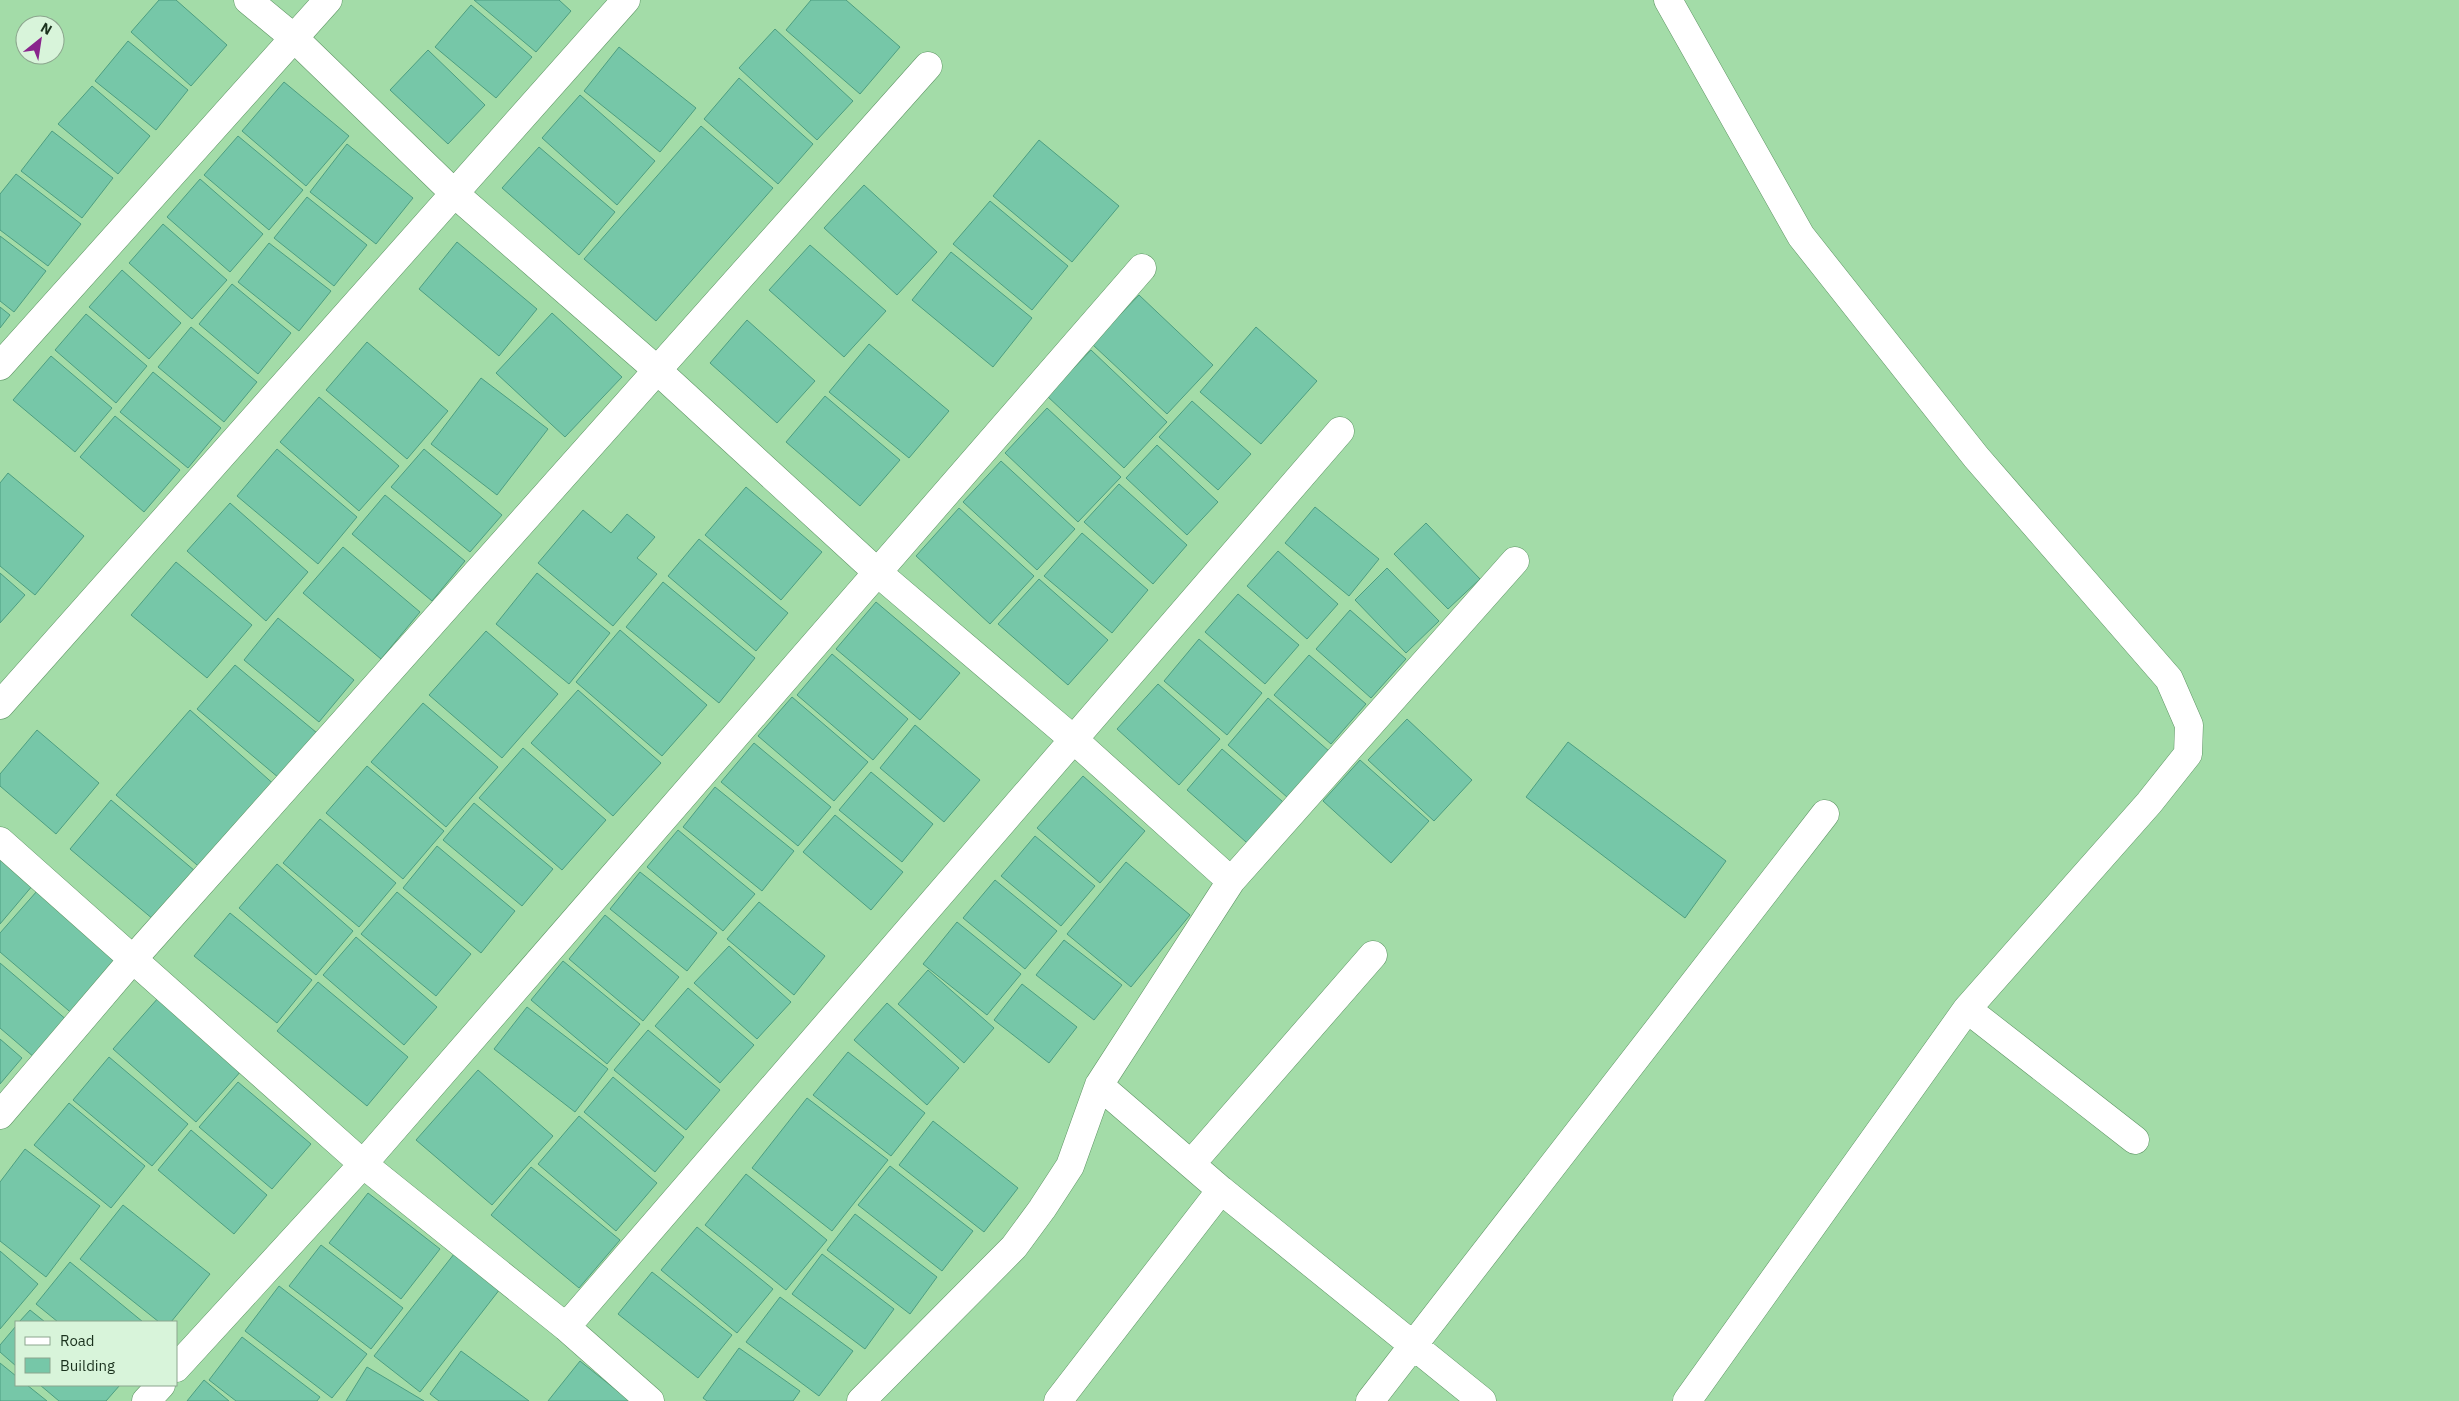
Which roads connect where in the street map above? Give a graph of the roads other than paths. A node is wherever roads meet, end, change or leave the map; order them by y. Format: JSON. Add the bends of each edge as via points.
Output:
{"nodes":[{"id":1,"x":248,"y":0,"type":"edge"},
{"id":2,"x":328,"y":0,"type":"edge"},
{"id":3,"x":626,"y":0,"type":"edge"},
{"id":4,"x":1668,"y":0,"type":"edge"},
{"id":5,"x":294,"y":38,"type":"junction"},
{"id":6,"x":928,"y":66,"type":"dead end"},
{"id":7,"x":455,"y":194,"type":"junction"},
{"id":8,"x":1142,"y":268,"type":"dead end"},
{"id":9,"x":0,"y":366,"type":"edge"},
{"id":10,"x":657,"y":370,"type":"junction"},
{"id":11,"x":1340,"y":431,"type":"dead end"},
{"id":12,"x":1516,"y":561,"type":"dead end"},
{"id":13,"x":877,"y":572,"type":"junction"},
{"id":14,"x":0,"y":705,"type":"edge"},
{"id":15,"x":1073,"y":739,"type":"junction"},
{"id":16,"x":1825,"y":814,"type":"dead end"},
{"id":17,"x":0,"y":841,"type":"edge"},
{"id":18,"x":1231,"y":881,"type":"junction"},
{"id":19,"x":1373,"y":955,"type":"dead end"},
{"id":20,"x":133,"y":959,"type":"junction"},
{"id":21,"x":1967,"y":1008,"type":"junction"},
{"id":22,"x":1099,"y":1085,"type":"junction"},
{"id":23,"x":0,"y":1115,"type":"edge"},
{"id":24,"x":2135,"y":1140,"type":"dead end"},
{"id":25,"x":363,"y":1164,"type":"junction"},
{"id":26,"x":1191,"y":1164,"type":"junction"},
{"id":27,"x":1221,"y":1190,"type":"junction"},
{"id":28,"x":566,"y":1327,"type":"junction"},
{"id":29,"x":1414,"y":1344,"type":"junction"},
{"id":30,"x":178,"y":1366,"type":"edge"},
{"id":31,"x":160,"y":1386,"type":"edge"},
{"id":32,"x":146,"y":1401,"type":"edge"},
{"id":33,"x":650,"y":1401,"type":"edge"},
{"id":34,"x":861,"y":1401,"type":"edge"},
{"id":35,"x":1058,"y":1401,"type":"edge"},
{"id":36,"x":1370,"y":1401,"type":"edge"},
{"id":37,"x":1482,"y":1401,"type":"edge"},
{"id":38,"x":1687,"y":1401,"type":"edge"}],
"edges":[{"from":1,"to":5,"type":"street"},
{"from":2,"to":5,"type":"street"},
{"from":3,"to":7,"type":"street"},
{"from":4,"to":21,"type":"street","via":[[1801,236],[1976,457],[2169,678],[2189,725],[2188,754]]},
{"from":5,"to":7,"type":"street"},
{"from":5,"to":9,"type":"street"},
{"from":6,"to":10,"type":"street"},
{"from":7,"to":10,"type":"street"},
{"from":7,"to":14,"type":"street"},
{"from":8,"to":13,"type":"street"},
{"from":10,"to":13,"type":"street"},
{"from":10,"to":20,"type":"street"},
{"from":11,"to":15,"type":"street"},
{"from":12,"to":18,"type":"street"},
{"from":13,"to":15,"type":"street"},
{"from":13,"to":25,"type":"street"},
{"from":15,"to":18,"type":"street"},
{"from":15,"to":28,"type":"street"},
{"from":16,"to":29,"type":"street"},
{"from":17,"to":20,"type":"street"},
{"from":18,"to":22,"type":"street"},
{"from":19,"to":26,"type":"street"},
{"from":20,"to":23,"type":"street"},
{"from":20,"to":25,"type":"street"},
{"from":21,"to":24,"type":"street"},
{"from":21,"to":38,"type":"street"},
{"from":22,"to":26,"type":"street"},
{"from":22,"to":34,"type":"street","via":[[1070,1166],[1014,1247]]},
{"from":25,"to":28,"type":"street"},
{"from":25,"to":30,"type":"street"},
{"from":26,"to":27,"type":"street"},
{"from":27,"to":29,"type":"street"},
{"from":27,"to":35,"type":"street"},
{"from":28,"to":33,"type":"street"},
{"from":29,"to":36,"type":"street"},
{"from":29,"to":37,"type":"street"},
{"from":31,"to":32,"type":"street"}]}
